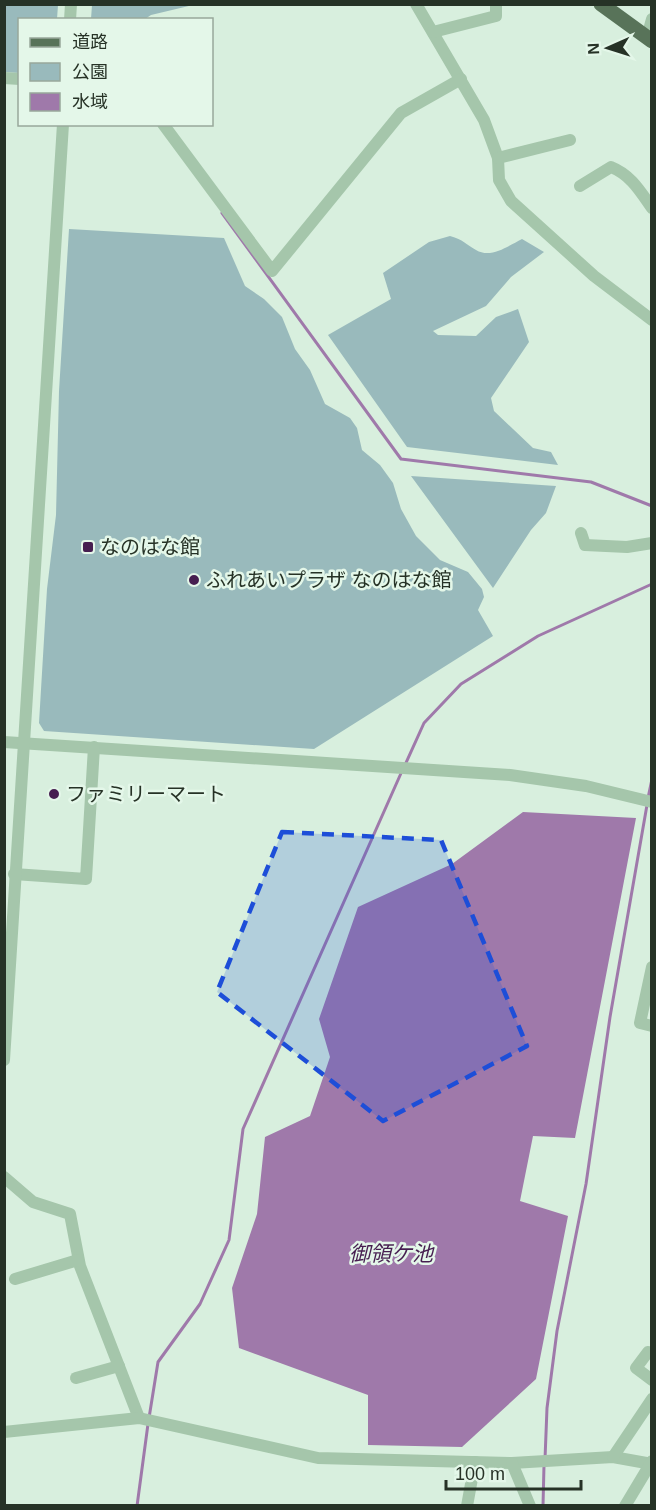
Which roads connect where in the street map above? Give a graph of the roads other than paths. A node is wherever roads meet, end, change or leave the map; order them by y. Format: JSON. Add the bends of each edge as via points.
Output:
{"nodes":[{"id":1,"x":416,"y":4,"type":"edge"},
{"id":2,"x":496,"y":4,"type":"edge"},
{"id":3,"x":601,"y":4,"type":"edge"},
{"id":4,"x":651,"y":19,"type":"edge"},
{"id":5,"x":433,"y":32,"type":"junction"},
{"id":6,"x":649,"y":39,"type":"edge"},
{"id":7,"x":461,"y":79,"type":"junction"},
{"id":8,"x":63,"y":126,"type":"edge"},
{"id":9,"x":164,"y":126,"type":"edge"},
{"id":10,"x":570,"y":140,"type":"dead end"},
{"id":11,"x":498,"y":158,"type":"junction"},
{"id":12,"x":580,"y":186,"type":"dead end"},
{"id":13,"x":651,"y":208,"type":"edge"},
{"id":14,"x":651,"y":320,"type":"edge"},
{"id":15,"x":581,"y":533,"type":"dead end"},
{"id":16,"x":651,"y":543,"type":"edge"},
{"id":17,"x":4,"y":742,"type":"edge"},
{"id":18,"x":24,"y":743,"type":"junction"},
{"id":19,"x":94,"y":747,"type":"junction"},
{"id":20,"x":651,"y":802,"type":"edge"},
{"id":21,"x":14,"y":874,"type":"junction"},
{"id":22,"x":9,"y":893,"type":"edge"},
{"id":23,"x":651,"y":967,"type":"edge"},
{"id":24,"x":651,"y":1026,"type":"edge"},
{"id":25,"x":5,"y":1058,"type":"edge"},
{"id":26,"x":4,"y":1177,"type":"edge"},
{"id":27,"x":78,"y":1260,"type":"junction"},
{"id":28,"x":15,"y":1279,"type":"dead end"},
{"id":29,"x":648,"y":1352,"type":"dead end"},
{"id":30,"x":119,"y":1366,"type":"junction"},
{"id":31,"x":76,"y":1378,"type":"dead end"},
{"id":32,"x":651,"y":1380,"type":"edge"},
{"id":33,"x":651,"y":1399,"type":"edge"},
{"id":34,"x":139,"y":1418,"type":"junction"},
{"id":35,"x":4,"y":1432,"type":"edge"},
{"id":36,"x":613,"y":1457,"type":"junction"},
{"id":37,"x":475,"y":1462,"type":"junction"},
{"id":38,"x":512,"y":1462,"type":"junction"},
{"id":39,"x":651,"y":1463,"type":"edge"},
{"id":40,"x":467,"y":1506,"type":"edge"},
{"id":41,"x":530,"y":1506,"type":"edge"},
{"id":42,"x":626,"y":1506,"type":"edge"}],
"edges":[{"from":1,"to":5,"type":"street"},
{"from":2,"to":5,"type":"street","via":[[496,16]]},
{"from":3,"to":6,"type":"main road"},
{"from":4,"to":6,"type":"street"},
{"from":5,"to":7,"type":"street"},
{"from":7,"to":9,"type":"street","via":[[401,113],[272,271]]},
{"from":7,"to":11,"type":"street","via":[[484,120]]},
{"from":8,"to":18,"type":"street"},
{"from":10,"to":11,"type":"street"},
{"from":11,"to":14,"type":"street","via":[[499,180],[512,201],[594,276]]},
{"from":12,"to":13,"type":"street","via":[[611,167],[633,181]]},
{"from":15,"to":16,"type":"street","via":[[585,545],[627,547]]},
{"from":17,"to":18,"type":"street"},
{"from":18,"to":19,"type":"street"},
{"from":18,"to":21,"type":"street"},
{"from":19,"to":20,"type":"street","via":[[538,778]]},
{"from":19,"to":21,"type":"street","via":[[86,879]]},
{"from":21,"to":22,"type":"street"},
{"from":22,"to":25,"type":"street"},
{"from":23,"to":24,"type":"street","via":[[640,1023]]},
{"from":26,"to":27,"type":"street","via":[[33,1202],[70,1214]]},
{"from":27,"to":28,"type":"street"},
{"from":27,"to":30,"type":"street"},
{"from":29,"to":32,"type":"street","via":[[636,1368]]},
{"from":30,"to":31,"type":"street"},
{"from":30,"to":34,"type":"street"},
{"from":33,"to":36,"type":"street"},
{"from":34,"to":35,"type":"street"},
{"from":34,"to":37,"type":"street","via":[[318,1458]]},
{"from":36,"to":38,"type":"street"},
{"from":36,"to":39,"type":"street"},
{"from":37,"to":38,"type":"street"},
{"from":37,"to":40,"type":"street"},
{"from":38,"to":41,"type":"street"},
{"from":39,"to":42,"type":"street"}]}
